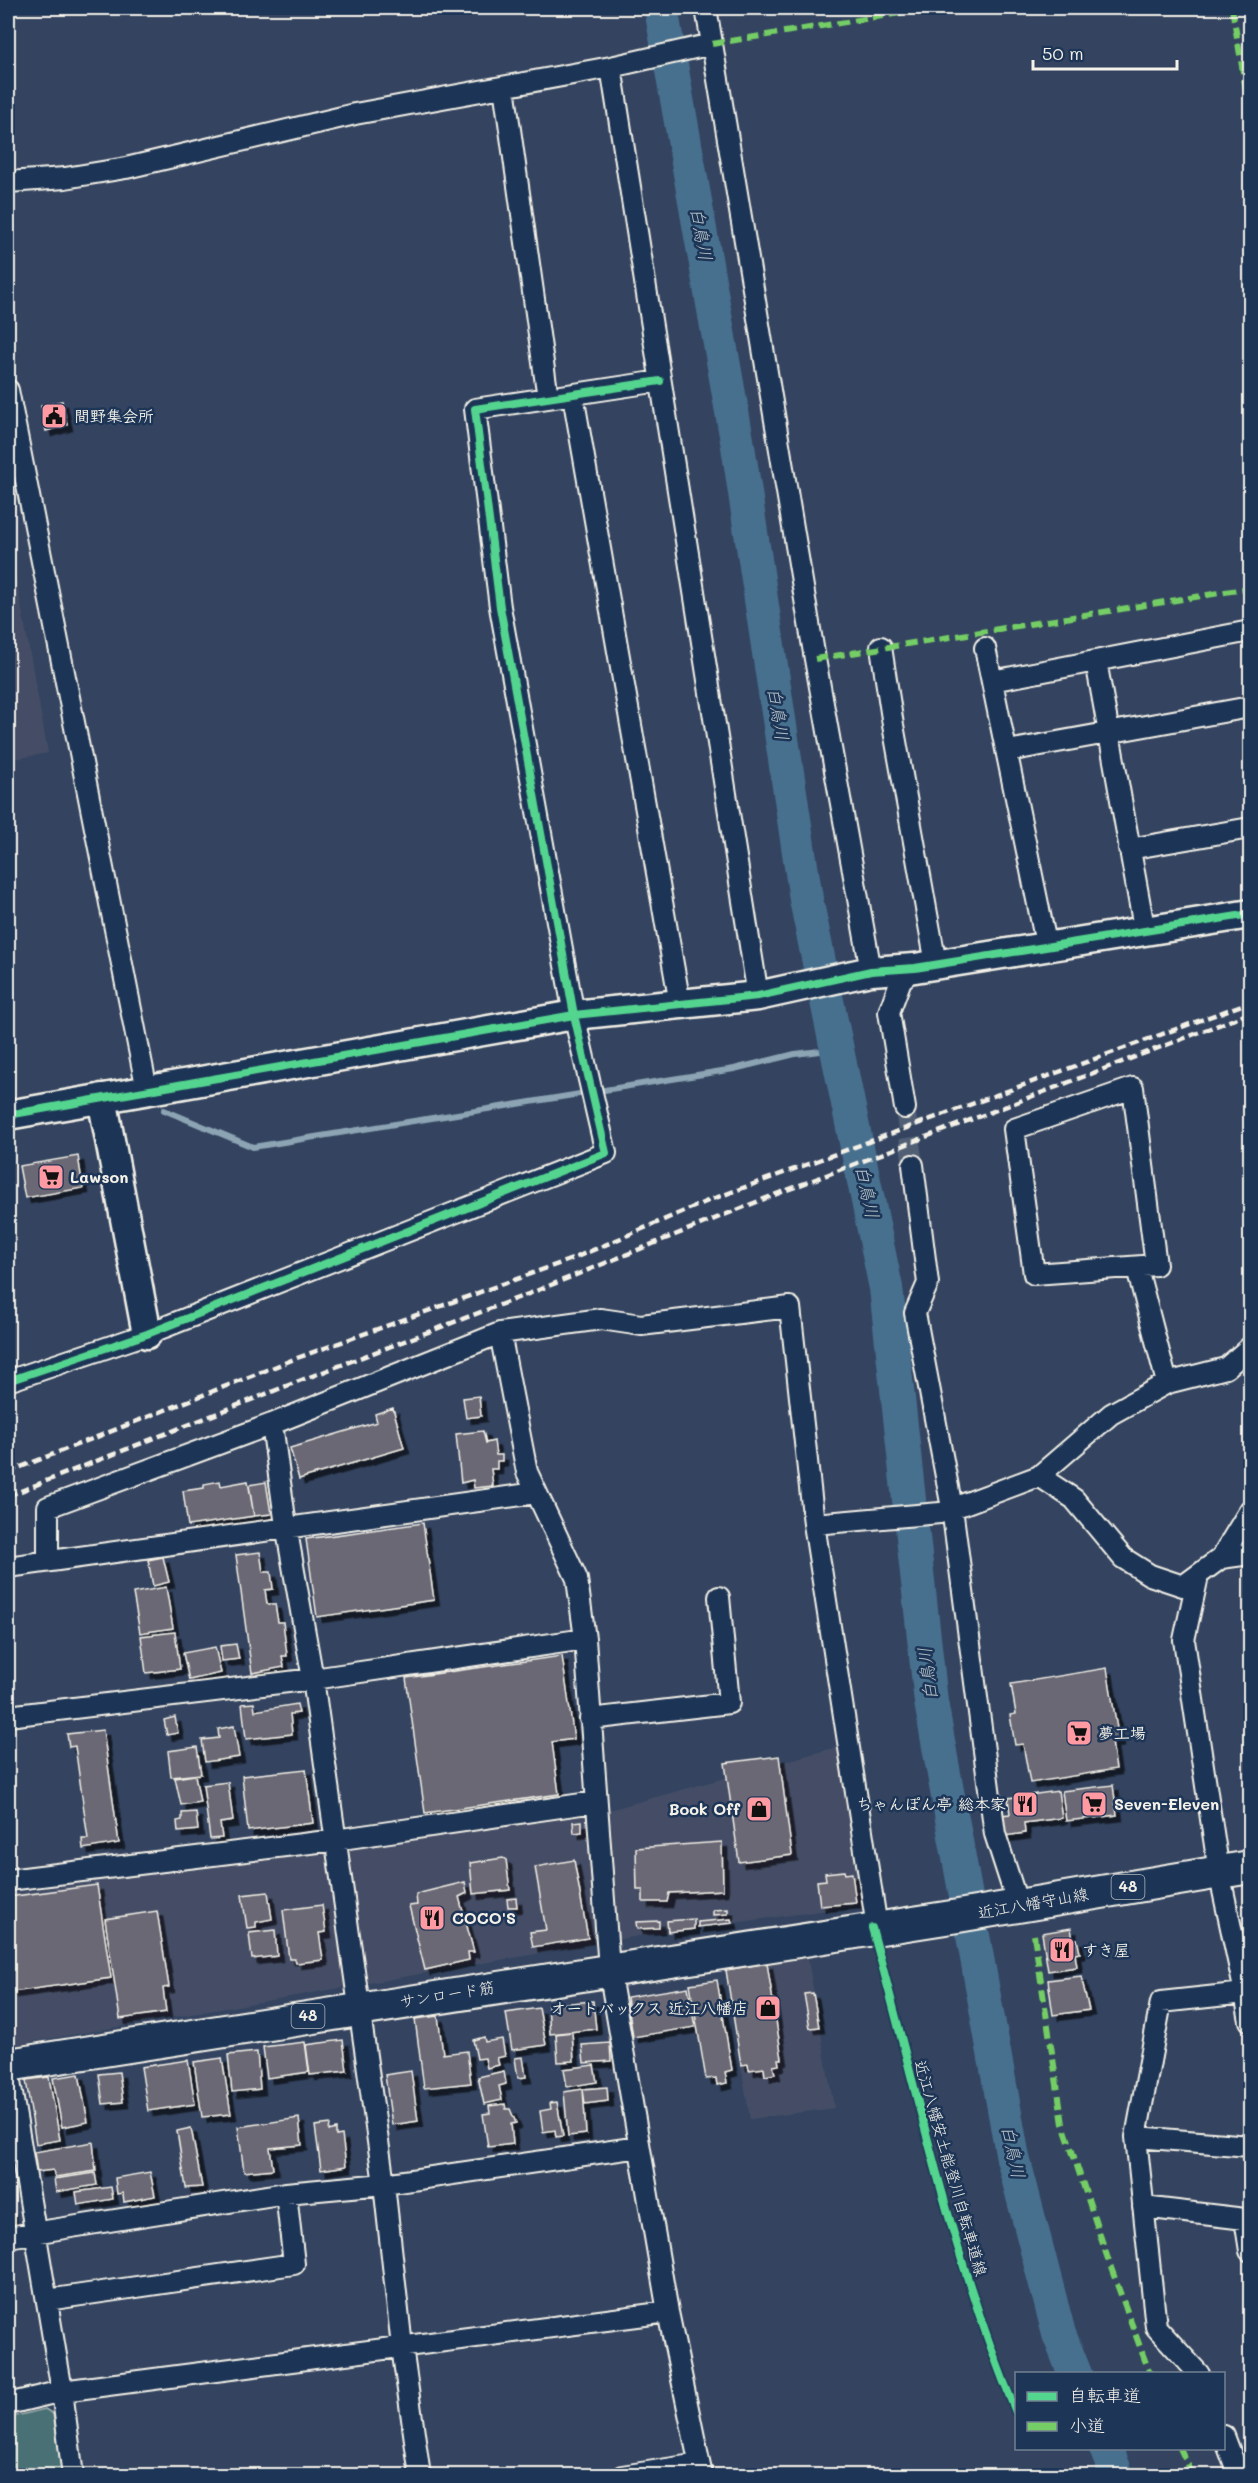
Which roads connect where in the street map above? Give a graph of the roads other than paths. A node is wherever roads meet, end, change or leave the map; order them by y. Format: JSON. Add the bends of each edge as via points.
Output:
{"nodes":[{"id":1,"x":706,"y":8,"type":"edge"},
{"id":2,"x":712,"y":44,"type":"junction"},
{"id":3,"x":611,"y":68,"type":"junction"},
{"id":4,"x":504,"y":87,"type":"junction"},
{"id":5,"x":8,"y":182,"type":"edge"},
{"id":6,"x":660,"y":381,"type":"junction"},
{"id":7,"x":8,"y":390,"type":"edge"},
{"id":8,"x":573,"y":395,"type":"junction"},
{"id":9,"x":548,"y":398,"type":"junction"},
{"id":10,"x":1251,"y":631,"type":"edge"},
{"id":11,"x":881,"y":646,"type":"dead end"},
{"id":12,"x":985,"y":648,"type":"dead end"},
{"id":13,"x":1096,"y":661,"type":"junction"},
{"id":14,"x":993,"y":681,"type":"junction"},
{"id":15,"x":1251,"y":706,"type":"edge"},
{"id":16,"x":1108,"y":732,"type":"junction"},
{"id":17,"x":1008,"y":751,"type":"junction"},
{"id":18,"x":1251,"y":828,"type":"edge"},
{"id":19,"x":1129,"y":849,"type":"junction"},
{"id":20,"x":1251,"y":914,"type":"edge"},
{"id":21,"x":1145,"y":933,"type":"junction"},
{"id":22,"x":1047,"y":948,"type":"junction"},
{"id":23,"x":925,"y":966,"type":"junction"},
{"id":24,"x":871,"y":971,"type":"junction"},
{"id":25,"x":758,"y":996,"type":"junction"},
{"id":26,"x":680,"y":1004,"type":"junction"},
{"id":27,"x":574,"y":1015,"type":"junction"},
{"id":28,"x":147,"y":1090,"type":"junction"},
{"id":29,"x":102,"y":1098,"type":"junction"},
{"id":30,"x":905,"y":1108,"type":"tunnel mouth"},
{"id":31,"x":8,"y":1115,"type":"edge"},
{"id":32,"x":912,"y":1165,"type":"tunnel mouth"},
{"id":33,"x":1137,"y":1268,"type":"junction"},
{"id":34,"x":500,"y":1333,"type":"junction"},
{"id":35,"x":147,"y":1334,"type":"junction"},
{"id":36,"x":1251,"y":1347,"type":"edge"},
{"id":37,"x":8,"y":1381,"type":"edge"},
{"id":38,"x":1167,"y":1383,"type":"junction"},
{"id":39,"x":272,"y":1424,"type":"junction"},
{"id":40,"x":1039,"y":1476,"type":"junction"},
{"id":41,"x":536,"y":1493,"type":"junction"},
{"id":42,"x":1251,"y":1510,"type":"edge"},
{"id":43,"x":946,"y":1511,"type":"junction"},
{"id":44,"x":814,"y":1524,"type":"junction"},
{"id":45,"x":286,"y":1526,"type":"junction"},
{"id":46,"x":1251,"y":1554,"type":"edge"},
{"id":47,"x":1221,"y":1558,"type":"junction"},
{"id":48,"x":48,"y":1560,"type":"junction"},
{"id":49,"x":8,"y":1567,"type":"edge"},
{"id":50,"x":1198,"y":1576,"type":"junction"},
{"id":51,"x":719,"y":1597,"type":"dead end"},
{"id":52,"x":585,"y":1639,"type":"junction"},
{"id":53,"x":314,"y":1679,"type":"junction"},
{"id":54,"x":8,"y":1716,"type":"edge"},
{"id":55,"x":590,"y":1719,"type":"junction"},
{"id":56,"x":595,"y":1802,"type":"junction"},
{"id":57,"x":335,"y":1840,"type":"junction"},
{"id":58,"x":1251,"y":1867,"type":"edge"},
{"id":59,"x":1219,"y":1872,"type":"junction"},
{"id":60,"x":8,"y":1880,"type":"edge"},
{"id":61,"x":1012,"y":1906,"type":"junction"},
{"id":62,"x":882,"y":1926,"type":"junction"},
{"id":63,"x":609,"y":1970,"type":"junction"},
{"id":64,"x":1245,"y":1993,"type":"junction"},
{"id":65,"x":358,"y":2008,"type":"junction"},
{"id":66,"x":1251,"y":2021,"type":"edge"},
{"id":67,"x":8,"y":2065,"type":"edge"},
{"id":68,"x":8,"y":2070,"type":"edge"},
{"id":69,"x":1136,"y":2137,"type":"junction"},
{"id":70,"x":1251,"y":2141,"type":"edge"},
{"id":71,"x":639,"y":2147,"type":"junction"},
{"id":72,"x":384,"y":2184,"type":"junction"},
{"id":73,"x":286,"y":2193,"type":"junction"},
{"id":74,"x":1143,"y":2206,"type":"junction"},
{"id":75,"x":36,"y":2230,"type":"junction"},
{"id":76,"x":8,"y":2237,"type":"edge"},
{"id":77,"x":1251,"y":2252,"type":"edge"},
{"id":78,"x":48,"y":2300,"type":"junction"},
{"id":79,"x":668,"y":2312,"type":"junction"},
{"id":80,"x":402,"y":2347,"type":"junction"},
{"id":81,"x":1197,"y":2372,"type":"edge"},
{"id":82,"x":62,"y":2391,"type":"junction"},
{"id":83,"x":8,"y":2404,"type":"edge"},
{"id":84,"x":1225,"y":2439,"type":"edge"},
{"id":85,"x":701,"y":2470,"type":"edge"},
{"id":86,"x":72,"y":2475,"type":"edge"},
{"id":87,"x":420,"y":2475,"type":"edge"},
{"id":88,"x":622,"y":2475,"type":"edge"},
{"id":89,"x":1239,"y":2475,"type":"edge"}],
"edges":[{"from":1,"to":2,"type":"street"},
{"from":2,"to":3,"type":"street"},
{"from":2,"to":24,"type":"street"},
{"from":3,"to":4,"type":"street"},
{"from":3,"to":6,"type":"street"},
{"from":4,"to":5,"type":"street","via":[[355,114],[126,168]]},
{"from":4,"to":9,"type":"street"},
{"from":6,"to":8,"type":"street"},
{"from":6,"to":25,"type":"street"},
{"from":7,"to":28,"type":"street"},
{"from":8,"to":9,"type":"street"},
{"from":8,"to":26,"type":"street"},
{"from":9,"to":27,"type":"street","via":[[475,409],[500,607]]},
{"from":10,"to":13,"type":"street"},
{"from":11,"to":23,"type":"street"},
{"from":12,"to":14,"type":"street"},
{"from":13,"to":14,"type":"street"},
{"from":13,"to":16,"type":"street"},
{"from":14,"to":17,"type":"street"},
{"from":15,"to":16,"type":"street"},
{"from":16,"to":17,"type":"street"},
{"from":16,"to":19,"type":"street"},
{"from":17,"to":22,"type":"street"},
{"from":18,"to":19,"type":"street"},
{"from":19,"to":21,"type":"street"},
{"from":20,"to":21,"type":"street"},
{"from":21,"to":22,"type":"street"},
{"from":22,"to":23,"type":"street"},
{"from":23,"to":24,"type":"street"},
{"from":23,"to":30,"type":"street","via":[[901,980],[889,1012]]},
{"from":24,"to":25,"type":"street"},
{"from":25,"to":26,"type":"street"},
{"from":26,"to":27,"type":"street"},
{"from":27,"to":28,"type":"street"},
{"from":27,"to":35,"type":"street","via":[[606,1153]]},
{"from":28,"to":29,"type":"street"},
{"from":29,"to":31,"type":"street"},
{"from":29,"to":35,"type":"street"},
{"from":32,"to":43,"type":"street","via":[[928,1283],[915,1312]]},
{"from":33,"to":33,"type":"street","via":[[1034,1274],[1014,1129],[1133,1088],[1156,1265]]},
{"from":33,"to":38,"type":"street"},
{"from":34,"to":39,"type":"street"},
{"from":34,"to":41,"type":"street","via":[[527,1472]]},
{"from":34,"to":44,"type":"street","via":[[601,1318],[641,1325],[790,1307]]},
{"from":35,"to":37,"type":"street"},
{"from":36,"to":38,"type":"street","via":[[1226,1368]]},
{"from":38,"to":40,"type":"street","via":[[1111,1414]]},
{"from":39,"to":45,"type":"street"},
{"from":39,"to":48,"type":"street","via":[[48,1507]]},
{"from":40,"to":43,"type":"street"},
{"from":40,"to":50,"type":"street","via":[[1074,1499],[1123,1558],[1150,1575],[1183,1586]]},
{"from":41,"to":45,"type":"street"},
{"from":41,"to":52,"type":"street","via":[[577,1579]]},
{"from":42,"to":47,"type":"street"},
{"from":43,"to":44,"type":"street"},
{"from":43,"to":61,"type":"street","via":[[995,1834]]},
{"from":44,"to":62,"type":"street"},
{"from":45,"to":48,"type":"street"},
{"from":45,"to":53,"type":"street"},
{"from":46,"to":47,"type":"street"},
{"from":47,"to":50,"type":"street"},
{"from":48,"to":49,"type":"street"},
{"from":50,"to":59,"type":"street","via":[[1184,1640]]},
{"from":51,"to":55,"type":"street","via":[[729,1703]]},
{"from":52,"to":53,"type":"street"},
{"from":52,"to":55,"type":"street"},
{"from":53,"to":54,"type":"street"},
{"from":53,"to":57,"type":"street"},
{"from":55,"to":56,"type":"street"},
{"from":56,"to":57,"type":"street"},
{"from":56,"to":63,"type":"street"},
{"from":57,"to":60,"type":"street"},
{"from":57,"to":65,"type":"street"},
{"from":58,"to":59,"type":"main road","name":"近江八幡守山線","number":"48"},
{"from":59,"to":61,"type":"main road","name":"近江八幡守山線","number":"48"},
{"from":59,"to":64,"type":"street"},
{"from":61,"to":62,"type":"main road","name":"近江八幡守山線","number":"48"},
{"from":62,"to":63,"type":"main road","name":"サンロード筋","number":"48"},
{"from":63,"to":65,"type":"main road","name":"サンロード筋","number":"48"},
{"from":63,"to":71,"type":"street"},
{"from":64,"to":66,"type":"street"},
{"from":64,"to":69,"type":"street","via":[[1161,2002]]},
{"from":65,"to":67,"type":"main road","name":"サンロード筋","number":"48"},
{"from":65,"to":72,"type":"street"},
{"from":68,"to":75,"type":"street"},
{"from":69,"to":70,"type":"street","via":[[1250,2146]]},
{"from":69,"to":74,"type":"street"},
{"from":71,"to":72,"type":"street"},
{"from":71,"to":79,"type":"street"},
{"from":72,"to":73,"type":"street"},
{"from":72,"to":80,"type":"street"},
{"from":73,"to":75,"type":"street"},
{"from":73,"to":78,"type":"street","via":[[294,2264]]},
{"from":74,"to":77,"type":"street","via":[[1245,2219]]},
{"from":74,"to":81,"type":"street","via":[[1156,2327]]},
{"from":75,"to":76,"type":"street"},
{"from":75,"to":78,"type":"street"},
{"from":78,"to":82,"type":"street"},
{"from":79,"to":80,"type":"street"},
{"from":79,"to":85,"type":"street"},
{"from":80,"to":82,"type":"street"},
{"from":80,"to":87,"type":"street"},
{"from":82,"to":83,"type":"street"},
{"from":82,"to":86,"type":"street"},
{"from":84,"to":89,"type":"street"},
{"from":85,"to":88,"type":"street"}]}
